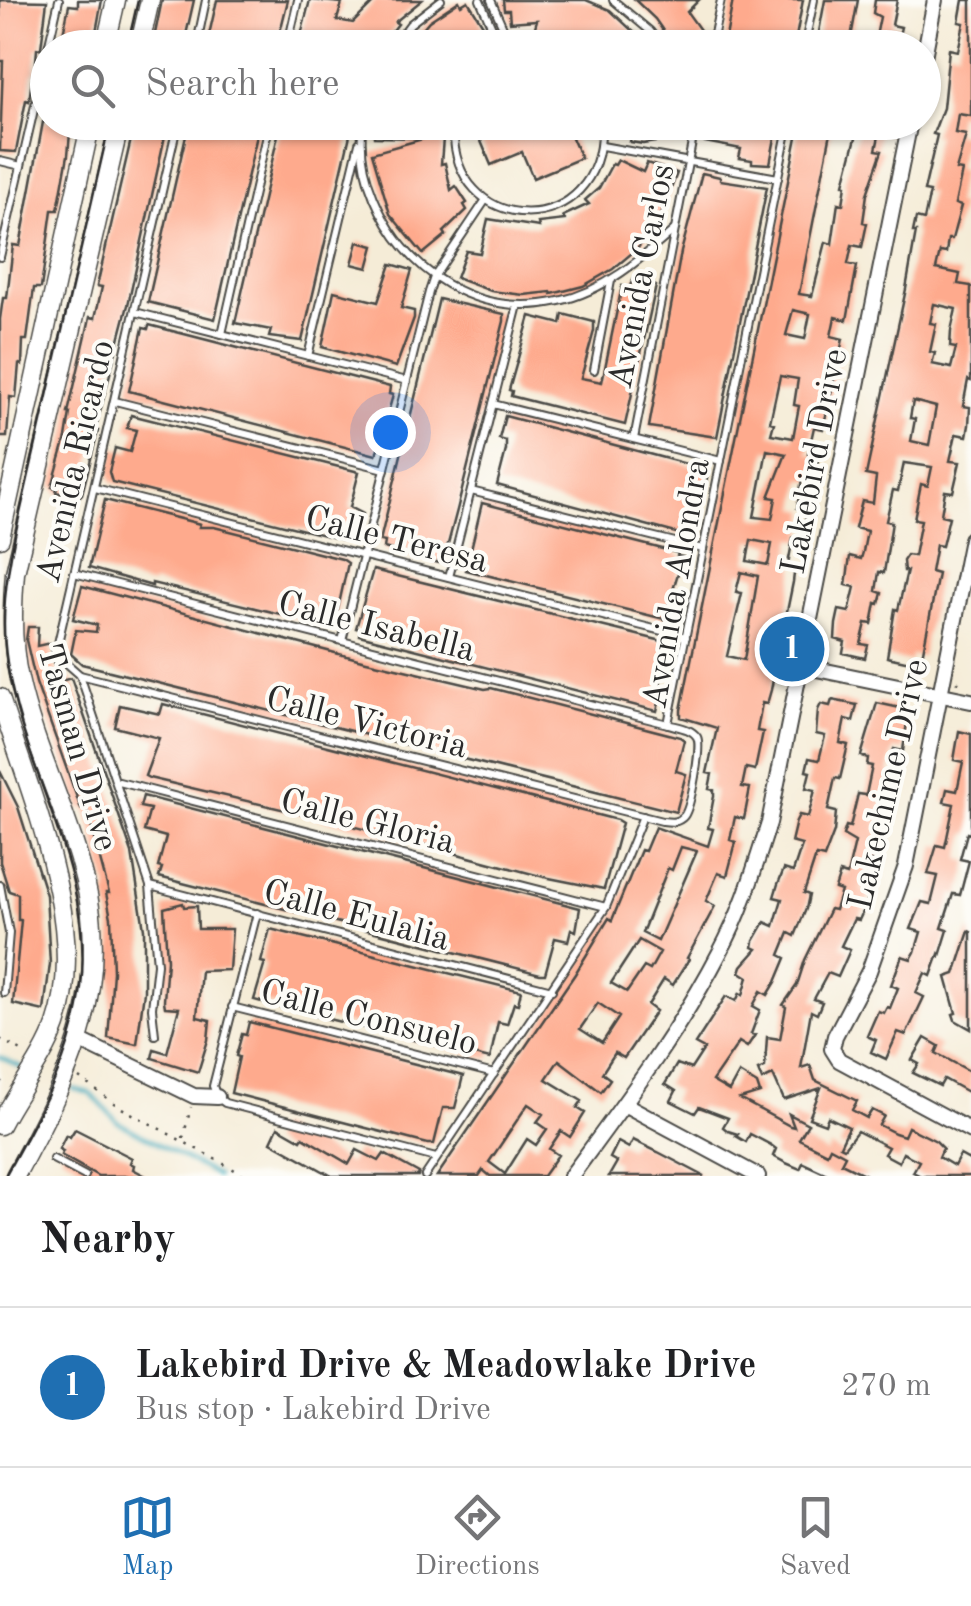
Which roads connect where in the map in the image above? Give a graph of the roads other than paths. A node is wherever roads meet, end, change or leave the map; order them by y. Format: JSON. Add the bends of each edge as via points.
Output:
{"nodes":[{"id":1,"x":59,"y":0,"type":"edge"},
{"id":2,"x":116,"y":0,"type":"edge"},
{"id":3,"x":150,"y":0,"type":"edge"},
{"id":4,"x":206,"y":0,"type":"edge"},
{"id":5,"x":298,"y":0,"type":"edge"},
{"id":6,"x":440,"y":0,"type":"edge"},
{"id":7,"x":480,"y":0,"type":"edge"},
{"id":8,"x":492,"y":0,"type":"edge"},
{"id":9,"x":613,"y":0,"type":"edge"},
{"id":10,"x":721,"y":0,"type":"edge"},
{"id":11,"x":814,"y":0,"type":"edge"},
{"id":12,"x":935,"y":0,"type":"edge"},
{"id":13,"x":52,"y":30,"type":"edge"},
{"id":14,"x":109,"y":30,"type":"edge"},
{"id":15,"x":142,"y":30,"type":"edge"},
{"id":16,"x":200,"y":30,"type":"edge"},
{"id":17,"x":291,"y":30,"type":"edge"},
{"id":18,"x":406,"y":30,"type":"edge"},
{"id":19,"x":493,"y":30,"type":"edge"},
{"id":20,"x":504,"y":30,"type":"edge"},
{"id":21,"x":649,"y":30,"type":"edge"},
{"id":22,"x":715,"y":30,"type":"edge"},
{"id":23,"x":808,"y":30,"type":"edge"},
{"id":24,"x":929,"y":30,"type":"edge"},
{"id":25,"x":30,"y":124,"type":"edge"},
{"id":26,"x":87,"y":140,"type":"edge"},
{"id":27,"x":116,"y":140,"type":"edge"},
{"id":28,"x":174,"y":140,"type":"edge"},
{"id":29,"x":266,"y":140,"type":"edge"},
{"id":30,"x":359,"y":140,"type":"edge"},
{"id":31,"x":363,"y":140,"type":"edge"},
{"id":32,"x":453,"y":140,"type":"edge"},
{"id":33,"x":602,"y":140,"type":"edge"},
{"id":34,"x":692,"y":140,"type":"edge"},
{"id":35,"x":785,"y":140,"type":"edge"},
{"id":36,"x":906,"y":140,"type":"edge"},
{"id":37,"x":602,"y":146,"type":"junction"},
{"id":38,"x":688,"y":160,"type":"junction"},
{"id":39,"x":0,"y":161,"type":"edge"},
{"id":40,"x":20,"y":166,"type":"junction"},
{"id":41,"x":778,"y":178,"type":"junction"},
{"id":42,"x":486,"y":201,"type":"junction"},
{"id":43,"x":676,"y":228,"type":"junction"},
{"id":44,"x":0,"y":256,"type":"edge"},
{"id":45,"x":434,"y":278,"type":"junction"},
{"id":46,"x":612,"y":280,"type":"junction"},
{"id":47,"x":518,"y":305,"type":"junction"},
{"id":48,"x":135,"y":312,"type":"junction"},
{"id":49,"x":222,"y":334,"type":"junction"},
{"id":50,"x":308,"y":356,"type":"junction"},
{"id":51,"x":594,"y":370,"type":"dead end"},
{"id":52,"x":407,"y":381,"type":"junction"},
{"id":53,"x":115,"y":400,"type":"junction"},
{"id":54,"x":493,"y":404,"type":"junction"},
{"id":55,"x":634,"y":439,"type":"junction"},
{"id":56,"x":721,"y":461,"type":"junction"},
{"id":57,"x":385,"y":468,"type":"junction"},
{"id":58,"x":95,"y":488,"type":"junction"},
{"id":59,"x":471,"y":491,"type":"junction"},
{"id":60,"x":0,"y":538,"type":"edge"},
{"id":61,"x":971,"y":539,"type":"edge"},
{"id":62,"x":704,"y":550,"type":"junction"},
{"id":63,"x":363,"y":556,"type":"junction"},
{"id":64,"x":74,"y":574,"type":"junction"},
{"id":65,"x":449,"y":577,"type":"junction"},
{"id":66,"x":686,"y":637,"type":"junction"},
{"id":67,"x":342,"y":642,"type":"junction"},
{"id":68,"x":802,"y":666,"type":"junction"},
{"id":69,"x":80,"y":674,"type":"junction"},
{"id":70,"x":940,"y":695,"type":"junction"},
{"id":71,"x":0,"y":698,"type":"edge"},
{"id":72,"x":971,"y":701,"type":"edge"},
{"id":73,"x":668,"y":724,"type":"junction"},
{"id":74,"x":118,"y":782,"type":"junction"},
{"id":75,"x":643,"y":816,"type":"junction"},
{"id":76,"x":0,"y":885,"type":"edge"},
{"id":77,"x":150,"y":886,"type":"junction"},
{"id":78,"x":606,"y":906,"type":"junction"},
{"id":79,"x":3,"y":911,"type":"edge"},
{"id":80,"x":257,"y":914,"type":"junction"},
{"id":81,"x":552,"y":990,"type":"junction"},
{"id":82,"x":4,"y":993,"type":"dead end"},
{"id":83,"x":232,"y":1007,"type":"junction"},
{"id":84,"x":155,"y":1035,"type":"dead end"},
{"id":85,"x":66,"y":1037,"type":"junction"},
{"id":86,"x":494,"y":1074,"type":"junction"},
{"id":87,"x":217,"y":1097,"type":"junction"},
{"id":88,"x":624,"y":1104,"type":"junction"},
{"id":89,"x":3,"y":1113,"type":"edge"},
{"id":90,"x":971,"y":1132,"type":"edge"},
{"id":91,"x":436,"y":1158,"type":"junction"},
{"id":92,"x":53,"y":1159,"type":"dead end"},
{"id":93,"x":15,"y":1176,"type":"edge"},
{"id":94,"x":84,"y":1176,"type":"edge"},
{"id":95,"x":425,"y":1176,"type":"edge"},
{"id":96,"x":571,"y":1176,"type":"edge"},
{"id":97,"x":758,"y":1176,"type":"edge"}],
"edges":[{"from":1,"to":13,"type":"lane"},
{"from":2,"to":14,"type":"street"},
{"from":3,"to":15,"type":"street"},
{"from":4,"to":16,"type":"lane"},
{"from":5,"to":17,"type":"lane"},
{"from":6,"to":18,"type":"lane"},
{"from":7,"to":19,"type":"lane"},
{"from":8,"to":20,"type":"lane"},
{"from":9,"to":21,"type":"lane"},
{"from":10,"to":22,"type":"lane"},
{"from":11,"to":23,"type":"lane"},
{"from":12,"to":24,"type":"street"},
{"from":25,"to":40,"type":"lane"},
{"from":26,"to":60,"type":"street"},
{"from":27,"to":85,"type":"street","name":"Tasman Drive","via":[[24,534],[12,617],[20,682],[85,882],[92,962]]},
{"from":28,"to":48,"type":"lane","name":"Avenida Ricardo"},
{"from":29,"to":49,"type":"lane"},
{"from":30,"to":50,"type":"lane"},
{"from":31,"to":45,"type":"lane","via":[[366,176],[380,210],[414,262]]},
{"from":32,"to":42,"type":"lane","via":[[457,164]]},
{"from":33,"to":37,"type":"lane"},
{"from":34,"to":38,"type":"lane","name":"Avenida Carlos"},
{"from":35,"to":41,"type":"lane","name":"Avenida Alondra"},
{"from":36,"to":68,"type":"street","name":"Lakebird Drive"},
{"from":37,"to":38,"type":"lane"},
{"from":37,"to":42,"type":"lane","via":[[596,168],[567,202],[524,213]]},
{"from":38,"to":41,"type":"lane"},
{"from":38,"to":43,"type":"lane","name":"Avenida Carlos"},
{"from":39,"to":40,"type":"lane"},
{"from":40,"to":44,"type":"lane"},
{"from":41,"to":56,"type":"lane","name":"Avenida Alondra"},
{"from":42,"to":45,"type":"lane"},
{"from":43,"to":46,"type":"lane"},
{"from":43,"to":55,"type":"lane","name":"Avenida Carlos"},
{"from":45,"to":47,"type":"lane"},
{"from":45,"to":52,"type":"lane"},
{"from":46,"to":47,"type":"lane","via":[[568,299]]},
{"from":46,"to":51,"type":"lane"},
{"from":47,"to":54,"type":"lane"},
{"from":48,"to":49,"type":"lane"},
{"from":48,"to":53,"type":"lane","name":"Avenida Ricardo"},
{"from":49,"to":50,"type":"lane"},
{"from":50,"to":52,"type":"lane"},
{"from":52,"to":57,"type":"lane"},
{"from":53,"to":57,"type":"lane"},
{"from":53,"to":58,"type":"lane","name":"Avenida Ricardo"},
{"from":54,"to":55,"type":"lane"},
{"from":54,"to":59,"type":"lane"},
{"from":55,"to":56,"type":"lane"},
{"from":56,"to":62,"type":"lane","name":"Avenida Alondra"},
{"from":57,"to":63,"type":"lane"},
{"from":58,"to":63,"type":"lane","name":"Calle Teresa"},
{"from":58,"to":64,"type":"lane","name":"Avenida Ricardo"},
{"from":59,"to":62,"type":"lane"},
{"from":59,"to":65,"type":"lane"},
{"from":61,"to":70,"type":"street","name":"Lakechime Drive"},
{"from":62,"to":66,"type":"lane","name":"Avenida Alondra"},
{"from":63,"to":65,"type":"lane","name":"Calle Teresa"},
{"from":63,"to":67,"type":"lane"},
{"from":64,"to":67,"type":"lane","name":"Calle Isabella"},
{"from":64,"to":69,"type":"lane","name":"Avenida Ricardo","via":[[58,643],[64,661]]},
{"from":65,"to":66,"type":"lane","name":"Calle Teresa"},
{"from":66,"to":73,"type":"lane","name":"Avenida Alondra"},
{"from":67,"to":73,"type":"lane","name":"Calle Isabella"},
{"from":68,"to":70,"type":"street"},
{"from":68,"to":88,"type":"street","name":"Lakebird Drive","via":[[770,823],[746,894],[722,950]]},
{"from":69,"to":74,"type":"lane","name":"Avenida Ricardo"},
{"from":69,"to":75,"type":"lane","name":"Calle Victoria"},
{"from":70,"to":72,"type":"street"},
{"from":70,"to":90,"type":"street","name":"Lakechime Drive","via":[[906,866],[869,971],[832,1049],[838,1060]]},
{"from":71,"to":85,"type":"street","name":"Tasman Drive","via":[[60,900]]},
{"from":73,"to":75,"type":"lane","name":"Avenida Alondra","via":[[689,730],[700,746],[688,809],[674,822]]},
{"from":74,"to":77,"type":"lane","name":"Avenida Ricardo"},
{"from":74,"to":78,"type":"lane","name":"Calle Gloria"},
{"from":75,"to":78,"type":"lane"},
{"from":76,"to":79,"type":"lane"},
{"from":77,"to":80,"type":"lane","name":"Calle Eulalia"},
{"from":77,"to":84,"type":"lane","name":"Avenida Ricardo"},
{"from":78,"to":81,"type":"lane"},
{"from":79,"to":82,"type":"lane","via":[[9,955]]},
{"from":80,"to":81,"type":"lane","name":"Calle Eulalia"},
{"from":80,"to":83,"type":"lane"},
{"from":81,"to":86,"type":"lane"},
{"from":83,"to":86,"type":"lane","name":"Calle Consuelo"},
{"from":83,"to":87,"type":"lane","via":[[212,1086]]},
{"from":85,"to":87,"type":"street","via":[[194,1096]]},
{"from":85,"to":89,"type":"street","name":"Tasman Drive","via":[[38,1062]]},
{"from":85,"to":93,"type":"street","name":"Tasman Drive","via":[[68,1072]]},
{"from":86,"to":91,"type":"lane"},
{"from":87,"to":91,"type":"lane"},
{"from":88,"to":96,"type":"street","name":"Lakebird Drive"},
{"from":88,"to":97,"type":"street"},
{"from":91,"to":95,"type":"lane"},
{"from":92,"to":94,"type":"lane"}]}
